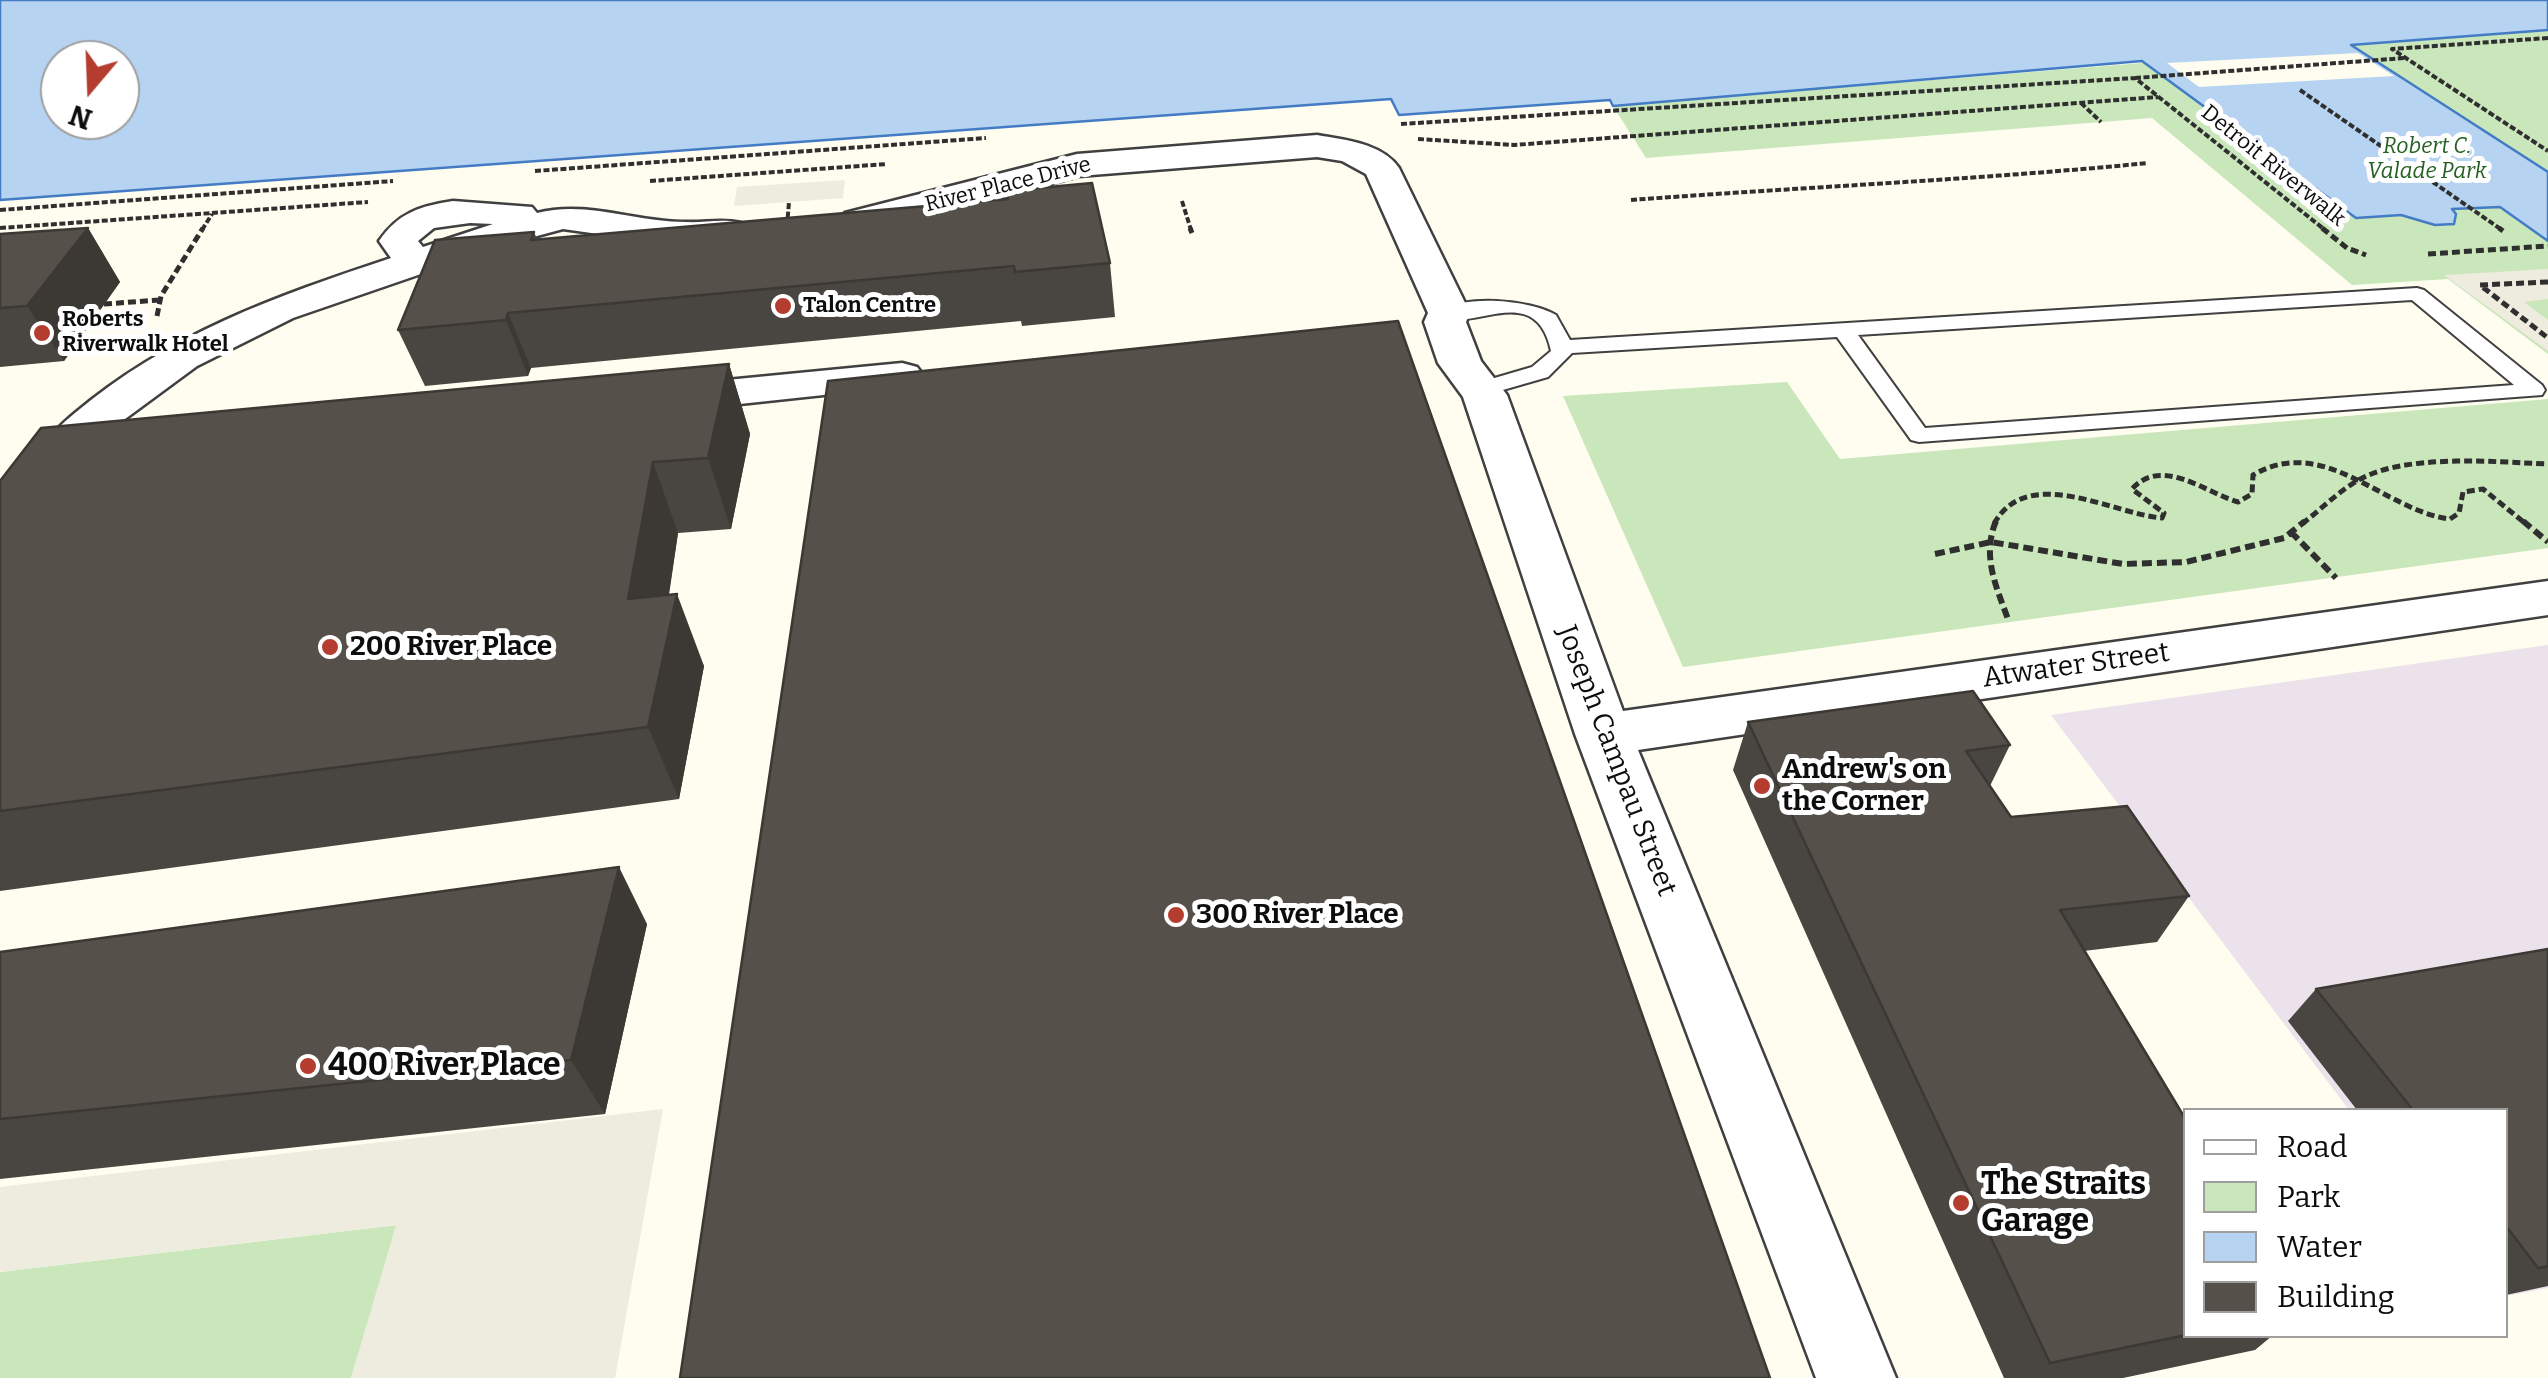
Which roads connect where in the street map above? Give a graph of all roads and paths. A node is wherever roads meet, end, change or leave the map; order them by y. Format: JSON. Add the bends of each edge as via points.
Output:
{"nodes":[{"id":1,"x":2548,"y":38,"type":"edge"},
{"id":2,"x":2406,"y":58,"type":"junction"},
{"id":3,"x":2135,"y":78,"type":"dead end"},
{"id":4,"x":2300,"y":90,"type":"dead end"},
{"id":5,"x":2159,"y":97,"type":"dead end"},
{"id":6,"x":2080,"y":102,"type":"dead end"},
{"id":7,"x":2101,"y":122,"type":"dead end"},
{"id":8,"x":2548,"y":151,"type":"edge"},
{"id":9,"x":1366,"y":158,"type":"joint"},
{"id":10,"x":2148,"y":163,"type":"dead end"},
{"id":11,"x":1631,"y":200,"type":"dead end"},
{"id":12,"x":7,"y":209,"type":"dead end"},
{"id":13,"x":213,"y":213,"type":"dead end"},
{"id":14,"x":0,"y":216,"type":"edge"},
{"id":15,"x":1188,"y":222,"type":"dead end"},
{"id":16,"x":781,"y":223,"type":"edge"},
{"id":17,"x":819,"y":224,"type":"edge"},
{"id":18,"x":8,"y":228,"type":"dead end"},
{"id":19,"x":2503,"y":231,"type":"dead end"},
{"id":20,"x":1192,"y":233,"type":"dead end"},
{"id":21,"x":0,"y":235,"type":"edge"},
{"id":22,"x":2548,"y":246,"type":"edge"},
{"id":23,"x":2416,"y":254,"type":"dead end"},
{"id":24,"x":2378,"y":257,"type":"dead end"},
{"id":25,"x":2548,"y":282,"type":"edge"},
{"id":26,"x":160,"y":300,"type":"junction"},
{"id":27,"x":104,"y":304,"type":"dead end"},
{"id":28,"x":1435,"y":320,"type":"junction"},
{"id":29,"x":154,"y":322,"type":"dead end"},
{"id":30,"x":1844,"y":330,"type":"junction"},
{"id":31,"x":2548,"y":338,"type":"edge"},
{"id":32,"x":1562,"y":347,"type":"junction"},
{"id":33,"x":944,"y":372,"type":"edge"},
{"id":34,"x":1482,"y":389,"type":"junction"},
{"id":35,"x":628,"y":403,"type":"edge"},
{"id":36,"x":114,"y":454,"type":"edge"},
{"id":37,"x":55,"y":460,"type":"junction"},
{"id":38,"x":2548,"y":464,"type":"edge"},
{"id":39,"x":2359,"y":479,"type":"junction"},
{"id":40,"x":0,"y":519,"type":"edge"},
{"id":41,"x":2548,"y":529,"type":"edge"},
{"id":42,"x":2536,"y":531,"type":"junction"},
{"id":43,"x":2292,"y":532,"type":"junction"},
{"id":44,"x":1991,"y":542,"type":"junction"},
{"id":45,"x":2548,"y":542,"type":"edge"},
{"id":46,"x":1935,"y":554,"type":"dead end"},
{"id":47,"x":2347,"y":590,"type":"dead end"},
{"id":48,"x":2548,"y":598,"type":"edge"},
{"id":49,"x":2012,"y":632,"type":"dead end"},
{"id":50,"x":1603,"y":734,"type":"junction"},
{"id":51,"x":1856,"y":1378,"type":"edge"}],
"edges":[{"from":1,"to":2,"type":"path","name":"Detroit Riverwalk","via":[[2392,49]]},
{"from":2,"to":3,"type":"path","name":"Detroit Riverwalk"},
{"from":2,"to":8,"type":"path"},
{"from":4,"to":19,"type":"path"},
{"from":5,"to":24,"type":"path","name":"Detroit Riverwalk","via":[[2346,248]]},
{"from":6,"to":7,"type":"path"},
{"from":9,"to":17,"type":"street","name":"River Place Drive","via":[[1300,146],[1098,162],[894,215]]},
{"from":9,"to":28,"type":"street","name":"Joseph Campau Street","via":[[1389,181]]},
{"from":10,"to":11,"type":"path"},
{"from":12,"to":14,"type":"path"},
{"from":13,"to":26,"type":"path"},
{"from":15,"to":20,"type":"path"},
{"from":16,"to":37,"type":"street","via":[[684,234],[562,218],[497,235],[224,333],[141,384]]},
{"from":18,"to":21,"type":"path"},
{"from":22,"to":23,"type":"path"},
{"from":25,"to":31,"type":"path","via":[[2480,285]]},
{"from":26,"to":27,"type":"path"},
{"from":26,"to":29,"type":"path"},
{"from":28,"to":32,"type":"lane","via":[[1529,307],[1545,314]]},
{"from":28,"to":34,"type":"street","name":"Joseph Campau Street"},
{"from":30,"to":30,"type":"lane","via":[[2417,294],[2534,390],[1919,436]]},
{"from":30,"to":32,"type":"lane"},
{"from":32,"to":34,"type":"lane","via":[[1550,367]]},
{"from":33,"to":35,"type":"street"},
{"from":34,"to":50,"type":"street","name":"Joseph Campau Street"},
{"from":36,"to":37,"type":"street"},
{"from":37,"to":40,"type":"street"},
{"from":38,"to":39,"type":"path","via":[[2413,465]]},
{"from":39,"to":42,"type":"path","via":[[2434,518],[2450,519],[2459,513],[2463,492],[2482,488]]},
{"from":39,"to":43,"type":"path"},
{"from":39,"to":44,"type":"path","via":[[2273,463],[2254,474],[2252,494],[2238,502],[2180,478],[2144,476],[2132,488],[2159,507],[2162,518],[2036,492],[2016,496],[1998,515]]},
{"from":41,"to":42,"type":"path"},
{"from":42,"to":45,"type":"path"},
{"from":43,"to":44,"type":"path","via":[[2231,554],[2154,565]]},
{"from":43,"to":47,"type":"path"},
{"from":44,"to":46,"type":"path"},
{"from":44,"to":49,"type":"path","via":[[1990,564]]},
{"from":48,"to":50,"type":"street","name":"Atwater Street"},
{"from":50,"to":51,"type":"street","name":"Joseph Campau Street"}]}
